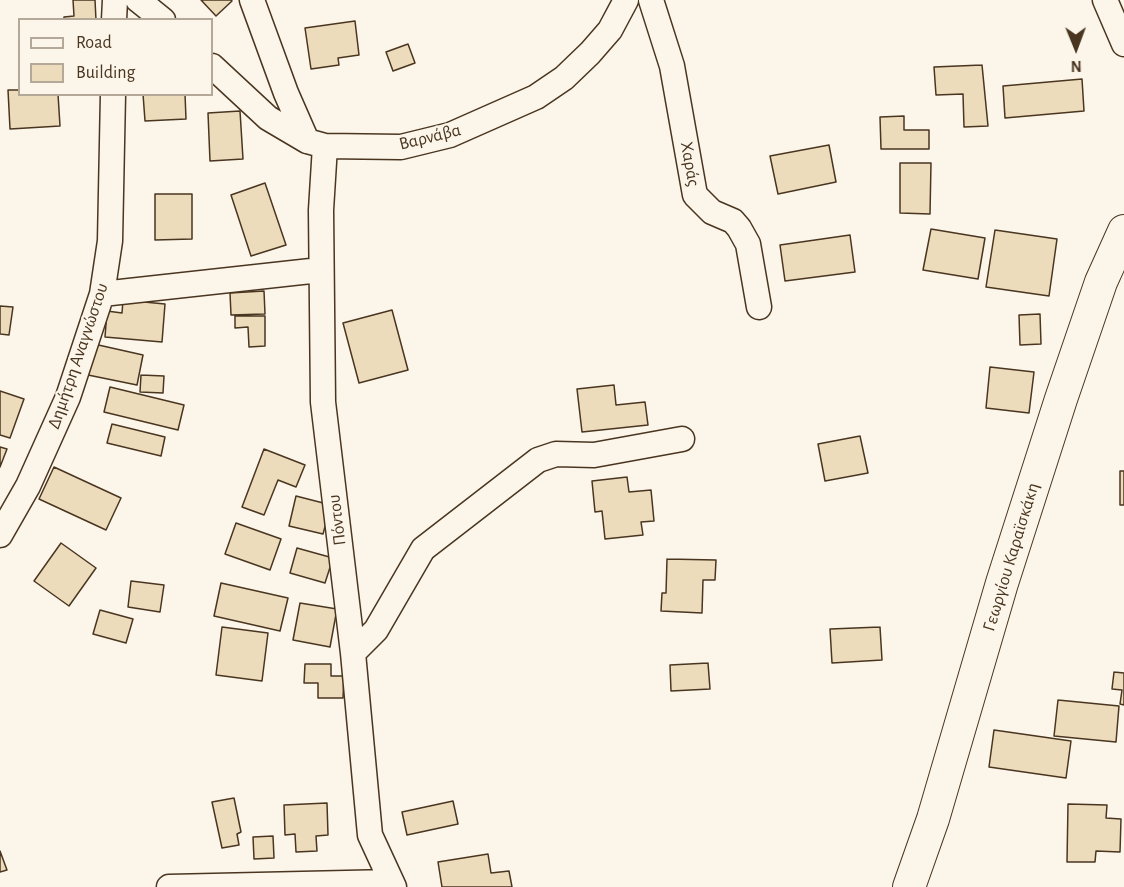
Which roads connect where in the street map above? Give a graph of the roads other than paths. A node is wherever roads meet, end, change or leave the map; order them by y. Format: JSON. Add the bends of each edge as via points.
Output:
{"nodes":[{"id":1,"x":115,"y":0,"type":"edge"},
{"id":2,"x":138,"y":0,"type":"edge"},
{"id":3,"x":252,"y":0,"type":"edge"},
{"id":4,"x":626,"y":0,"type":"edge"},
{"id":5,"x":651,"y":0,"type":"edge"},
{"id":6,"x":1105,"y":0,"type":"edge"},
{"id":7,"x":114,"y":18,"type":"edge"},
{"id":8,"x":160,"y":18,"type":"edge"},
{"id":9,"x":1124,"y":44,"type":"edge"},
{"id":10,"x":213,"y":67,"type":"edge"},
{"id":11,"x":112,"y":96,"type":"edge"},
{"id":12,"x":316,"y":144,"type":"junction"},
{"id":13,"x":1123,"y":240,"type":"edge"},
{"id":14,"x":320,"y":270,"type":"junction"},
{"id":15,"x":102,"y":294,"type":"junction"},
{"id":16,"x":759,"y":307,"type":"dead end"},
{"id":17,"x":682,"y":439,"type":"dead end"},
{"id":18,"x":0,"y":535,"type":"edge"},
{"id":19,"x":353,"y":653,"type":"junction"},
{"id":20,"x":393,"y":884,"type":"edge"},
{"id":21,"x":169,"y":887,"type":"edge"},
{"id":22,"x":909,"y":887,"type":"edge"}],
"edges":[{"from":1,"to":7,"type":"street"},
{"from":2,"to":8,"type":"street"},
{"from":3,"to":12,"type":"street","via":[[286,93]]},
{"from":4,"to":12,"type":"street","name":"Βαρνάβα","via":[[610,30],[564,78],[493,118],[450,135],[400,147]]},
{"from":5,"to":16,"type":"street","name":"Χαράς","via":[[672,66],[695,195],[712,212],[739,228],[748,244]]},
{"from":6,"to":9,"type":"street"},
{"from":10,"to":12,"type":"street","name":"Βαρνάβα","via":[[268,118]]},
{"from":11,"to":15,"type":"street","name":"Δημήτρη Αναγνώστου","via":[[110,241]]},
{"from":12,"to":14,"type":"street","name":"Πόντου"},
{"from":13,"to":22,"type":"main road","name":"Γεωργίου Καραϊσκάκη","via":[[1101,282],[1061,399]]},
{"from":14,"to":15,"type":"street"},
{"from":14,"to":19,"type":"street","name":"Πόντου","via":[[323,402]]},
{"from":15,"to":18,"type":"street","name":"Δημήτρη Αναγνώστου","via":[[68,397],[28,486]]},
{"from":17,"to":19,"type":"street","via":[[594,455],[556,454],[538,460],[423,549],[376,630]]},
{"from":19,"to":20,"type":"street","name":"Πόντου","via":[[370,835]]},
{"from":20,"to":21,"type":"street"}]}
